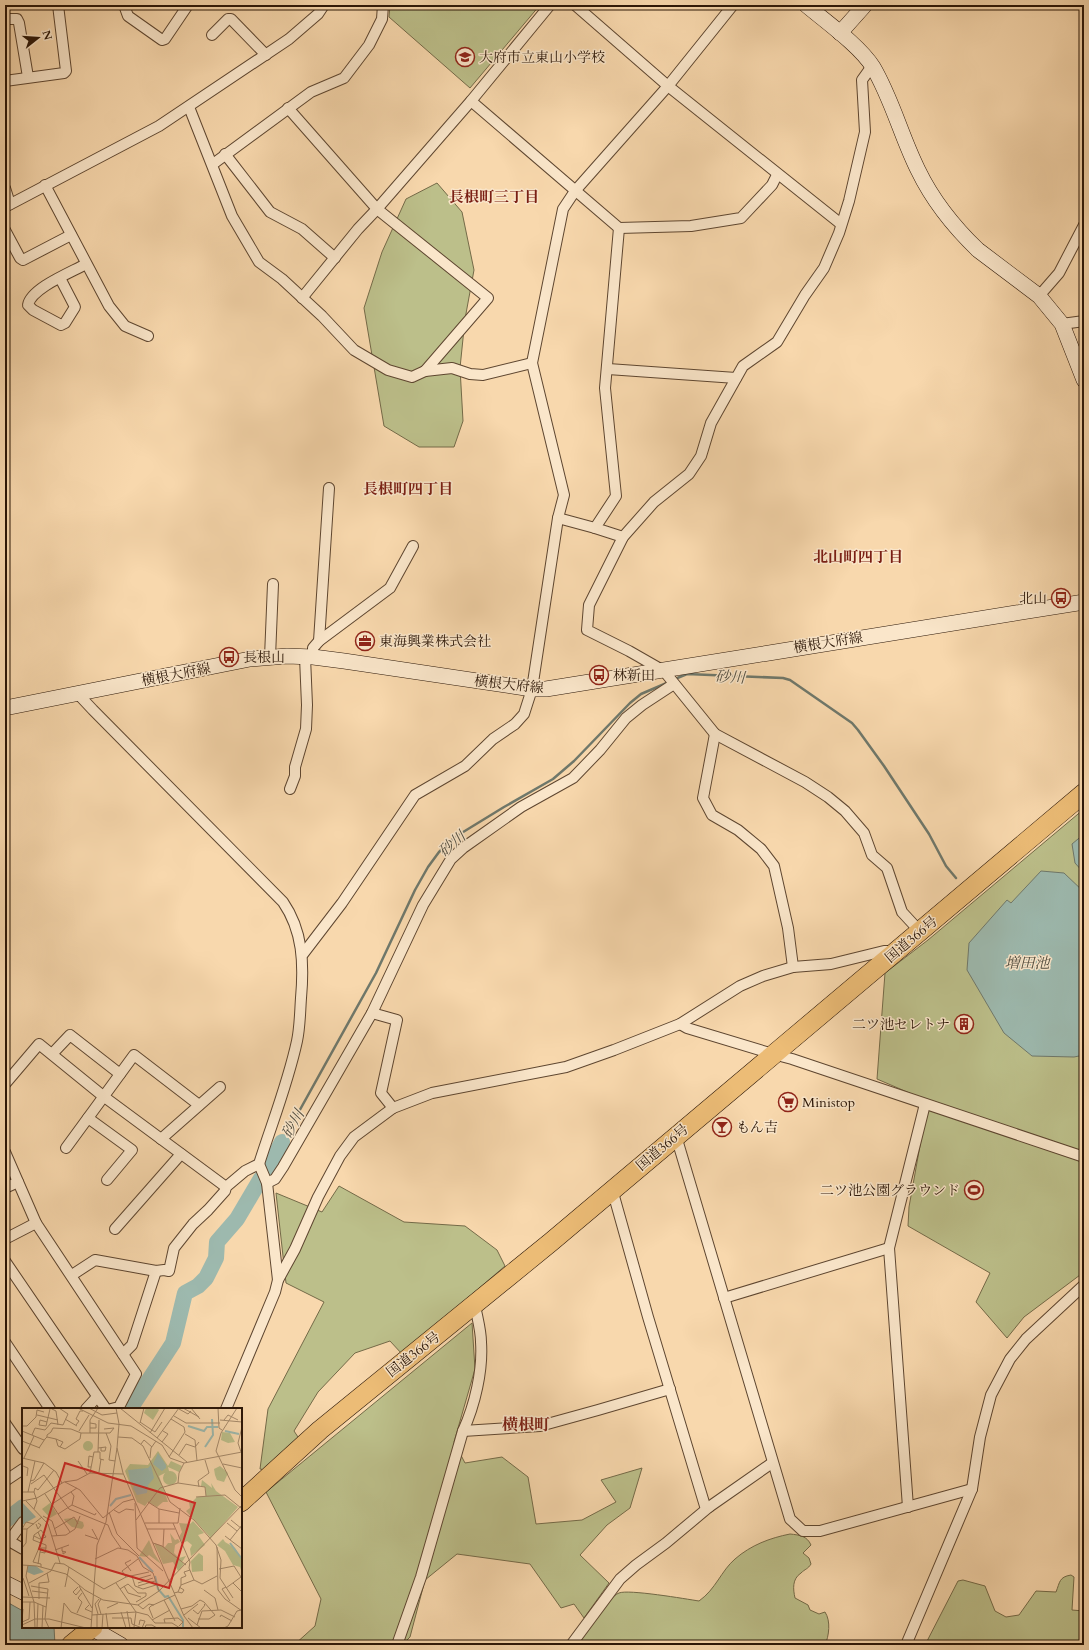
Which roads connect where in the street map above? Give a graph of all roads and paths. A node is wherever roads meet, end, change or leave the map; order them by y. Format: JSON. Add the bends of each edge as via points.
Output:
{"nodes":[{"id":1,"x":58,"y":5,"type":"edge"},
{"id":2,"x":124,"y":5,"type":"edge"},
{"id":3,"x":188,"y":5,"type":"edge"},
{"id":4,"x":324,"y":5,"type":"edge"},
{"id":5,"x":383,"y":5,"type":"edge"},
{"id":6,"x":550,"y":5,"type":"edge"},
{"id":7,"x":575,"y":5,"type":"edge"},
{"id":8,"x":733,"y":5,"type":"edge"},
{"id":9,"x":806,"y":5,"type":"edge"},
{"id":10,"x":865,"y":5,"type":"edge"},
{"id":11,"x":5,"y":19,"type":"edge"},
{"id":12,"x":840,"y":33,"type":"junction"},
{"id":13,"x":212,"y":35,"type":"dead end"},
{"id":14,"x":266,"y":55,"type":"junction"},
{"id":15,"x":872,"y":66,"type":"junction"},
{"id":16,"x":28,"y":77,"type":"junction"},
{"id":17,"x":5,"y":81,"type":"edge"},
{"id":18,"x":668,"y":86,"type":"junction"},
{"id":19,"x":471,"y":101,"type":"junction"},
{"id":20,"x":189,"y":107,"type":"junction"},
{"id":21,"x":288,"y":108,"type":"junction"},
{"id":22,"x":225,"y":154,"type":"junction"},
{"id":23,"x":213,"y":164,"type":"junction"},
{"id":24,"x":777,"y":175,"type":"junction"},
{"id":25,"x":44,"y":185,"type":"junction"},
{"id":26,"x":5,"y":188,"type":"edge"},
{"id":27,"x":576,"y":191,"type":"junction"},
{"id":28,"x":8,"y":205,"type":"edge"},
{"id":29,"x":377,"y":208,"type":"junction"},
{"id":30,"x":841,"y":224,"type":"junction"},
{"id":31,"x":1084,"y":225,"type":"edge"},
{"id":32,"x":619,"y":228,"type":"junction"},
{"id":33,"x":5,"y":230,"type":"edge"},
{"id":34,"x":71,"y":235,"type":"junction"},
{"id":35,"x":335,"y":258,"type":"junction"},
{"id":36,"x":86,"y":264,"type":"junction"},
{"id":37,"x":60,"y":278,"type":"junction"},
{"id":38,"x":1039,"y":296,"type":"junction"},
{"id":39,"x":302,"y":298,"type":"junction"},
{"id":40,"x":1084,"y":321,"type":"edge"},
{"id":41,"x":1062,"y":324,"type":"junction"},
{"id":42,"x":148,"y":336,"type":"dead end"},
{"id":43,"x":532,"y":363,"type":"junction"},
{"id":44,"x":608,"y":369,"type":"junction"},
{"id":45,"x":425,"y":371,"type":"junction"},
{"id":46,"x":736,"y":378,"type":"junction"},
{"id":47,"x":1084,"y":378,"type":"edge"},
{"id":48,"x":329,"y":488,"type":"dead end"},
{"id":49,"x":558,"y":518,"type":"junction"},
{"id":50,"x":595,"y":528,"type":"junction"},
{"id":51,"x":623,"y":537,"type":"junction"},
{"id":52,"x":413,"y":546,"type":"dead end"},
{"id":53,"x":273,"y":584,"type":"dead end"},
{"id":54,"x":1084,"y":602,"type":"edge"},
{"id":55,"x":319,"y":641,"type":"junction"},
{"id":56,"x":270,"y":657,"type":"junction"},
{"id":57,"x":309,"y":657,"type":"junction"},
{"id":58,"x":664,"y":670,"type":"junction"},
{"id":59,"x":674,"y":684,"type":"junction"},
{"id":60,"x":532,"y":689,"type":"junction"},
{"id":61,"x":78,"y":694,"type":"junction"},
{"id":62,"x":5,"y":708,"type":"edge"},
{"id":63,"x":715,"y":734,"type":"junction"},
{"id":64,"x":290,"y":789,"type":"dead end"},
{"id":65,"x":1084,"y":793,"type":"edge"},
{"id":66,"x":916,"y":934,"type":"junction"},
{"id":67,"x":303,"y":954,"type":"junction"},
{"id":68,"x":893,"y":954,"type":"junction"},
{"id":69,"x":793,"y":967,"type":"junction"},
{"id":70,"x":372,"y":1013,"type":"junction"},
{"id":71,"x":680,"y":1024,"type":"junction"},
{"id":72,"x":52,"y":1054,"type":"junction"},
{"id":73,"x":773,"y":1054,"type":"junction"},
{"id":74,"x":120,"y":1074,"type":"junction"},
{"id":75,"x":5,"y":1084,"type":"edge"},
{"id":76,"x":220,"y":1087,"type":"dead end"},
{"id":77,"x":103,"y":1096,"type":"junction"},
{"id":78,"x":924,"y":1104,"type":"junction"},
{"id":79,"x":199,"y":1105,"type":"junction"},
{"id":80,"x":393,"y":1108,"type":"junction"},
{"id":81,"x":88,"y":1118,"type":"junction"},
{"id":82,"x":676,"y":1136,"type":"junction"},
{"id":83,"x":160,"y":1139,"type":"junction"},
{"id":84,"x":66,"y":1148,"type":"dead end"},
{"id":85,"x":5,"y":1152,"type":"edge"},
{"id":86,"x":181,"y":1154,"type":"junction"},
{"id":87,"x":1084,"y":1157,"type":"edge"},
{"id":88,"x":259,"y":1164,"type":"junction"},
{"id":89,"x":107,"y":1180,"type":"dead end"},
{"id":90,"x":266,"y":1181,"type":"junction"},
{"id":91,"x":18,"y":1182,"type":"junction"},
{"id":92,"x":226,"y":1187,"type":"junction"},
{"id":93,"x":5,"y":1188,"type":"edge"},
{"id":94,"x":612,"y":1189,"type":"junction"},
{"id":95,"x":36,"y":1223,"type":"junction"},
{"id":96,"x":115,"y":1229,"type":"dead end"},
{"id":97,"x":5,"y":1239,"type":"edge"},
{"id":98,"x":889,"y":1248,"type":"junction"},
{"id":99,"x":5,"y":1261,"type":"edge"},
{"id":100,"x":156,"y":1272,"type":"junction"},
{"id":101,"x":72,"y":1275,"type":"junction"},
{"id":102,"x":278,"y":1280,"type":"junction"},
{"id":103,"x":1084,"y":1285,"type":"edge"},
{"id":104,"x":724,"y":1298,"type":"junction"},
{"id":105,"x":475,"y":1305,"type":"junction"},
{"id":106,"x":5,"y":1342,"type":"edge"},
{"id":107,"x":123,"y":1354,"type":"junction"},
{"id":108,"x":670,"y":1389,"type":"junction"},
{"id":109,"x":97,"y":1397,"type":"junction"},
{"id":110,"x":49,"y":1408,"type":"edge"},
{"id":111,"x":87,"y":1408,"type":"edge"},
{"id":112,"x":105,"y":1408,"type":"edge"},
{"id":113,"x":115,"y":1408,"type":"edge"},
{"id":114,"x":226,"y":1408,"type":"edge"},
{"id":115,"x":5,"y":1423,"type":"edge"},
{"id":116,"x":463,"y":1431,"type":"junction"},
{"id":117,"x":22,"y":1448,"type":"edge"},
{"id":118,"x":772,"y":1463,"type":"junction"},
{"id":119,"x":22,"y":1470,"type":"edge"},
{"id":120,"x":5,"y":1481,"type":"edge"},
{"id":121,"x":972,"y":1489,"type":"junction"},
{"id":122,"x":242,"y":1501,"type":"edge"},
{"id":123,"x":709,"y":1507,"type":"junction"},
{"id":124,"x":908,"y":1507,"type":"junction"},
{"id":125,"x":22,"y":1523,"type":"edge"},
{"id":126,"x":7,"y":1545,"type":"edge"},
{"id":127,"x":22,"y":1549,"type":"edge"},
{"id":128,"x":5,"y":1583,"type":"edge"},
{"id":129,"x":22,"y":1592,"type":"edge"},
{"id":130,"x":91,"y":1628,"type":"edge"},
{"id":131,"x":94,"y":1628,"type":"edge"},
{"id":132,"x":71,"y":1645,"type":"edge"},
{"id":133,"x":121,"y":1645,"type":"edge"},
{"id":134,"x":398,"y":1645,"type":"edge"},
{"id":135,"x":571,"y":1645,"type":"edge"},
{"id":136,"x":906,"y":1645,"type":"edge"}],
"edges":[{"from":1,"to":16,"type":"street","via":[[66,71]]},
{"from":2,"to":3,"type":"street","via":[[128,16],[162,40]]},
{"from":4,"to":14,"type":"street","via":[[309,22]]},
{"from":5,"to":21,"type":"street","via":[[382,19],[369,45],[344,78],[312,92]]},
{"from":6,"to":19,"type":"street"},
{"from":7,"to":18,"type":"street"},
{"from":8,"to":18,"type":"street"},
{"from":9,"to":12,"type":"main road"},
{"from":10,"to":12,"type":"main road"},
{"from":11,"to":16,"type":"street","via":[[14,18],[19,23]]},
{"from":12,"to":15,"type":"main road"},
{"from":13,"to":14,"type":"street","via":[[231,19]]},
{"from":14,"to":20,"type":"street"},
{"from":15,"to":30,"type":"street","via":[[862,80],[865,132]]},
{"from":15,"to":38,"type":"main road","via":[[918,170],[934,198],[960,232],[978,250]]},
{"from":16,"to":17,"type":"street"},
{"from":18,"to":24,"type":"street"},
{"from":18,"to":27,"type":"street"},
{"from":19,"to":27,"type":"street"},
{"from":19,"to":29,"type":"street"},
{"from":20,"to":23,"type":"street"},
{"from":20,"to":25,"type":"street","via":[[159,126]]},
{"from":21,"to":22,"type":"street"},
{"from":21,"to":29,"type":"street"},
{"from":22,"to":23,"type":"street"},
{"from":22,"to":35,"type":"street","via":[[270,212],[302,229]]},
{"from":23,"to":39,"type":"street","via":[[232,216],[259,262]]},
{"from":24,"to":30,"type":"street"},
{"from":24,"to":32,"type":"street","via":[[772,185],[741,218],[691,226]]},
{"from":25,"to":28,"type":"street"},
{"from":25,"to":34,"type":"street"},
{"from":26,"to":28,"type":"street"},
{"from":27,"to":32,"type":"street"},
{"from":27,"to":43,"type":"street","via":[[563,209]]},
{"from":29,"to":35,"type":"street"},
{"from":29,"to":45,"type":"street","via":[[488,298]]},
{"from":30,"to":46,"type":"street","via":[[824,268],[777,342],[743,366]]},
{"from":31,"to":38,"type":"street","via":[[1059,273]]},
{"from":32,"to":44,"type":"street"},
{"from":33,"to":34,"type":"street","via":[[23,260]]},
{"from":34,"to":36,"type":"street"},
{"from":35,"to":39,"type":"street"},
{"from":36,"to":37,"type":"street"},
{"from":36,"to":42,"type":"street","via":[[109,306],[125,326]]},
{"from":37,"to":37,"type":"street","via":[[41,288],[28,305],[61,325],[75,307]]},
{"from":38,"to":41,"type":"main road"},
{"from":39,"to":45,"type":"street","via":[[354,350],[388,370],[412,377]]},
{"from":40,"to":41,"type":"street"},
{"from":41,"to":47,"type":"main road"},
{"from":43,"to":45,"type":"street","via":[[483,375],[452,368]]},
{"from":43,"to":49,"type":"street","via":[[564,495]]},
{"from":44,"to":46,"type":"street"},
{"from":44,"to":50,"type":"street","via":[[605,388],[616,496]]},
{"from":46,"to":51,"type":"street","via":[[711,423],[701,456],[689,474],[654,502]]},
{"from":48,"to":55,"type":"street"},
{"from":49,"to":50,"type":"street"},
{"from":49,"to":60,"type":"street"},
{"from":50,"to":51,"type":"street"},
{"from":51,"to":58,"type":"street","via":[[589,605],[586,630]]},
{"from":52,"to":55,"type":"street","via":[[390,588]]},
{"from":53,"to":56,"type":"street"},
{"from":54,"to":58,"type":"main road","name":"横根大府線"},
{"from":55,"to":57,"type":"street"},
{"from":56,"to":57,"type":"main road","name":"横根大府線"},
{"from":56,"to":61,"type":"main road","name":"横根大府線"},
{"from":57,"to":60,"type":"main road","name":"横根大府線"},
{"from":57,"to":64,"type":"street","via":[[306,729]]},
{"from":58,"to":59,"type":"street"},
{"from":58,"to":60,"type":"main road","name":"横根大府線"},
{"from":59,"to":63,"type":"street"},
{"from":59,"to":70,"type":"street","via":[[626,718],[573,778],[521,807],[451,859],[423,905]]},
{"from":60,"to":67,"type":"street","via":[[524,714],[516,724],[493,739],[465,766],[415,796],[342,903]]},
{"from":61,"to":62,"type":"main road","name":"横根大府線"},
{"from":61,"to":67,"type":"street","via":[[283,902],[297,929]]},
{"from":63,"to":66,"type":"street","via":[[805,782],[844,811],[864,833],[872,855],[887,868],[902,912],[914,925]]},
{"from":63,"to":69,"type":"street","via":[[703,798],[712,815],[738,830],[761,849],[774,866],[788,928]]},
{"from":65,"to":66,"type":"highway","name":"国道366号"},
{"from":66,"to":68,"type":"highway","name":"国道366号"},
{"from":67,"to":88,"type":"street","via":[[304,970],[297,1039]]},
{"from":68,"to":69,"type":"street","via":[[884,951],[831,964]]},
{"from":68,"to":73,"type":"highway","name":"国道366号"},
{"from":69,"to":71,"type":"street","via":[[740,986]]},
{"from":70,"to":80,"type":"street","via":[[397,1020],[381,1093]]},
{"from":70,"to":90,"type":"street","via":[[283,1167],[275,1179]]},
{"from":71,"to":73,"type":"street"},
{"from":71,"to":80,"type":"street","via":[[566,1067],[432,1093]]},
{"from":72,"to":74,"type":"street","via":[[70,1035]]},
{"from":72,"to":75,"type":"street","via":[[39,1044]]},
{"from":72,"to":77,"type":"street"},
{"from":73,"to":78,"type":"street"},
{"from":73,"to":82,"type":"highway","name":"国道366号"},
{"from":74,"to":77,"type":"street"},
{"from":74,"to":79,"type":"street","via":[[134,1055]]},
{"from":76,"to":79,"type":"street"},
{"from":77,"to":81,"type":"street"},
{"from":77,"to":83,"type":"street"},
{"from":78,"to":87,"type":"street"},
{"from":78,"to":98,"type":"street"},
{"from":79,"to":83,"type":"street"},
{"from":80,"to":102,"type":"street","via":[[354,1137],[340,1156]]},
{"from":81,"to":84,"type":"street"},
{"from":81,"to":89,"type":"street","via":[[132,1150]]},
{"from":82,"to":94,"type":"highway","name":"国道366号"},
{"from":82,"to":104,"type":"street"},
{"from":83,"to":86,"type":"street"},
{"from":85,"to":91,"type":"street"},
{"from":86,"to":92,"type":"street"},
{"from":86,"to":96,"type":"street"},
{"from":88,"to":90,"type":"street"},
{"from":88,"to":92,"type":"street","via":[[245,1171]]},
{"from":90,"to":102,"type":"street"},
{"from":91,"to":93,"type":"street"},
{"from":91,"to":95,"type":"street"},
{"from":92,"to":100,"type":"street","via":[[174,1248],[169,1271]]},
{"from":94,"to":105,"type":"highway","name":"国道366号"},
{"from":94,"to":108,"type":"street"},
{"from":95,"to":97,"type":"street"},
{"from":95,"to":101,"type":"street"},
{"from":98,"to":104,"type":"street"},
{"from":98,"to":124,"type":"street"},
{"from":99,"to":109,"type":"street"},
{"from":100,"to":101,"type":"street","via":[[95,1260]]},
{"from":100,"to":107,"type":"street","via":[[132,1345]]},
{"from":101,"to":107,"type":"street"},
{"from":102,"to":114,"type":"street"},
{"from":103,"to":121,"type":"street","via":[[1026,1339],[1010,1359],[990,1395]]},
{"from":104,"to":118,"type":"street"},
{"from":105,"to":116,"type":"street","via":[[482,1342],[477,1389],[471,1414]]},
{"from":105,"to":122,"type":"highway","name":"国道366号","via":[[326,1425]]},
{"from":106,"to":110,"type":"street"},
{"from":107,"to":113,"type":"street","via":[[136,1374],[119,1407]]},
{"from":108,"to":116,"type":"street","via":[[540,1426]]},
{"from":108,"to":123,"type":"street","via":[[705,1506]]},
{"from":109,"to":111,"type":"street"},
{"from":109,"to":112,"type":"street"},
{"from":115,"to":117,"type":"street"},
{"from":116,"to":134,"type":"street"},
{"from":118,"to":123,"type":"street"},
{"from":118,"to":124,"type":"street","via":[[790,1519],[803,1532],[820,1531]]},
{"from":119,"to":120,"type":"street"},
{"from":121,"to":124,"type":"street"},
{"from":121,"to":136,"type":"street"},
{"from":123,"to":135,"type":"street","via":[[620,1579]]},
{"from":125,"to":126,"type":"street"},
{"from":126,"to":127,"type":"street"},
{"from":128,"to":129,"type":"main road"},
{"from":130,"to":132,"type":"highway"},
{"from":131,"to":133,"type":"main road"}]}
